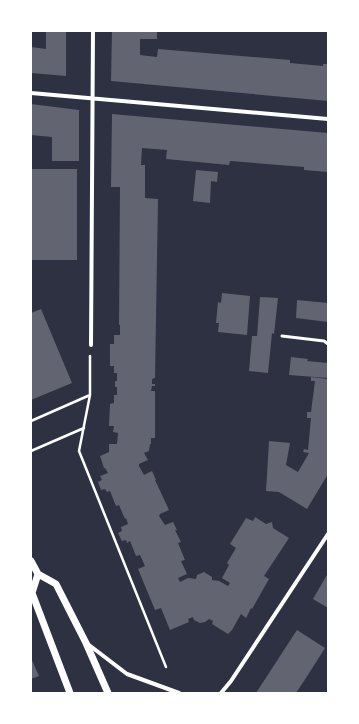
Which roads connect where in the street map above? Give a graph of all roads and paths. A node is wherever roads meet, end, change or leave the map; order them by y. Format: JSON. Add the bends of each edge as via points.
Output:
{"nodes":[{"id":1,"x":93,"y":31,"type":"edge"},
{"id":2,"x":31,"y":93,"type":"edge"},
{"id":3,"x":91,"y":98,"type":"junction"},
{"id":4,"x":328,"y":119,"type":"edge"},
{"id":5,"x":282,"y":336,"type":"dead end"},
{"id":6,"x":328,"y":344,"type":"edge"},
{"id":7,"x":91,"y":345,"type":"joint"},
{"id":8,"x":90,"y":395,"type":"junction"},
{"id":9,"x":31,"y":421,"type":"edge"},
{"id":10,"x":84,"y":428,"type":"junction"},
{"id":11,"x":31,"y":451,"type":"edge"},
{"id":12,"x":328,"y":534,"type":"edge"},
{"id":13,"x":31,"y":561,"type":"edge"},
{"id":14,"x":38,"y":574,"type":"junction"},
{"id":15,"x":86,"y":643,"type":"junction"},
{"id":16,"x":166,"y":667,"type":"dead end"},
{"id":17,"x":70,"y":693,"type":"edge"},
{"id":18,"x":108,"y":693,"type":"edge"},
{"id":19,"x":179,"y":693,"type":"edge"},
{"id":20,"x":221,"y":693,"type":"edge"}],
"edges":[{"from":1,"to":3,"type":"street"},
{"from":2,"to":3,"type":"street"},
{"from":3,"to":4,"type":"street"},
{"from":3,"to":7,"type":"street"},
{"from":5,"to":6,"type":"lane","via":[[324,341]]},
{"from":7,"to":8,"type":"path"},
{"from":8,"to":9,"type":"path"},
{"from":8,"to":10,"type":"path"},
{"from":10,"to":11,"type":"path"},
{"from":10,"to":16,"type":"path","via":[[79,451]]},
{"from":12,"to":20,"type":"street"},
{"from":13,"to":14,"type":"street"},
{"from":14,"to":15,"type":"street","via":[[56,584]]},
{"from":14,"to":17,"type":"street","via":[[32,594]]},
{"from":15,"to":18,"type":"street"},
{"from":15,"to":19,"type":"street","via":[[127,674]]}]}
